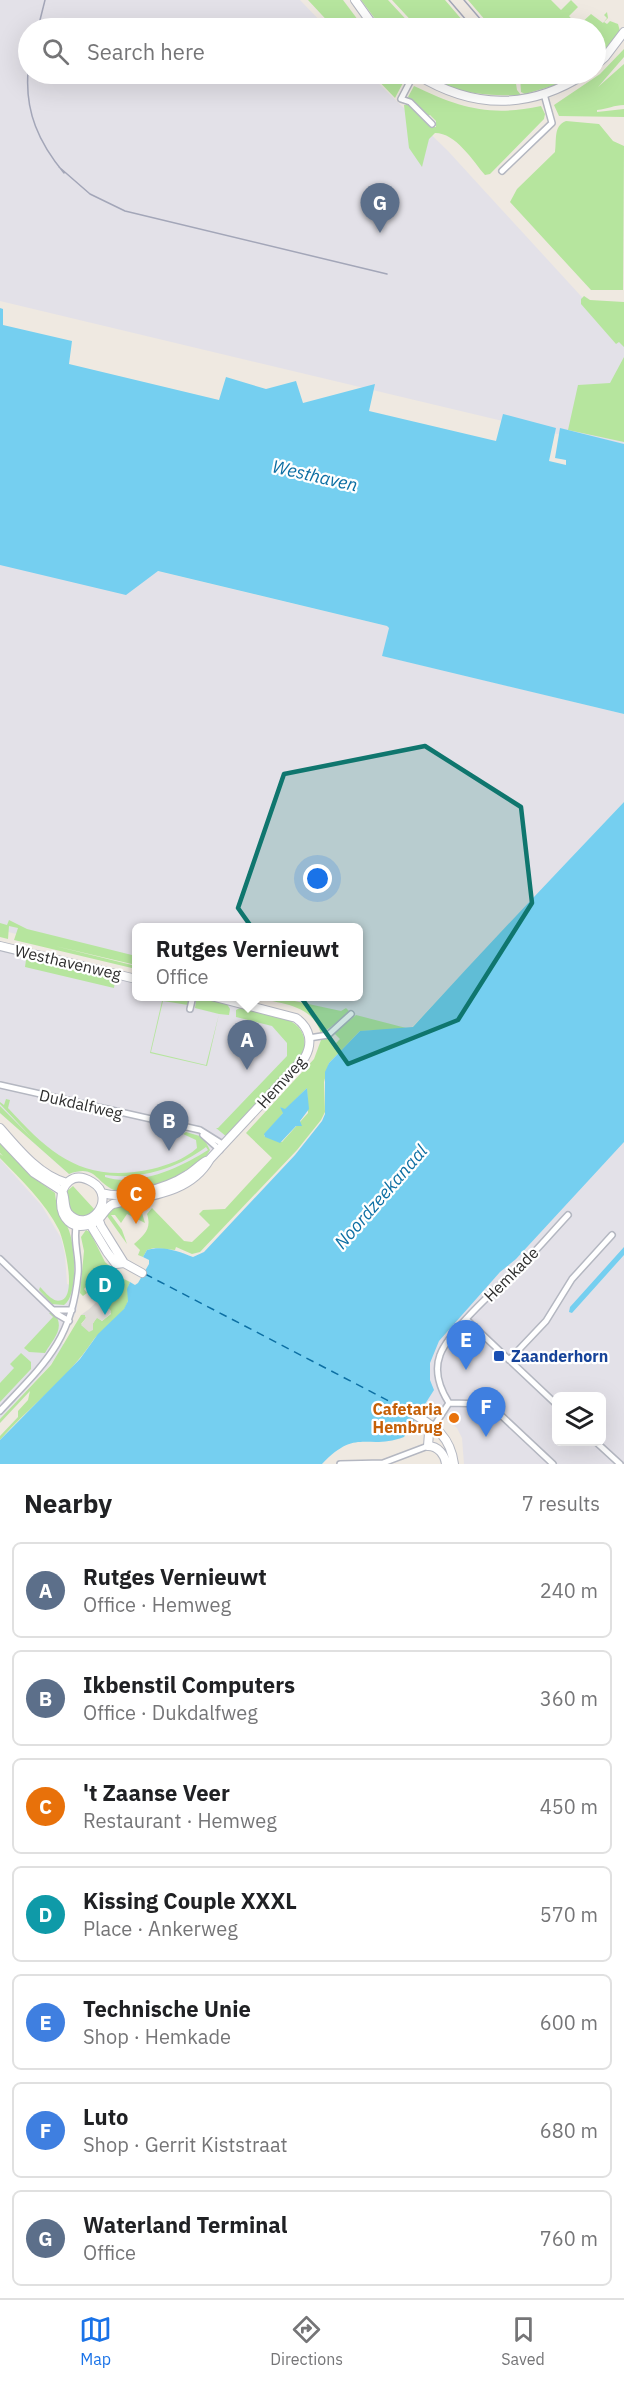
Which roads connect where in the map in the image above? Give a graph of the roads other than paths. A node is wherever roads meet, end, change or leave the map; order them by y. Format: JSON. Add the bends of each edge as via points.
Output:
{"nodes":[{"id":1,"x":355,"y":0,"type":"edge"},
{"id":2,"x":368,"y":18,"type":"edge"},
{"id":3,"x":624,"y":32,"type":"edge"},
{"id":4,"x":606,"y":56,"type":"edge"},
{"id":5,"x":409,"y":84,"type":"edge"},
{"id":6,"x":432,"y":84,"type":"edge"},
{"id":7,"x":568,"y":84,"type":"edge"},
{"id":8,"x":544,"y":94,"type":"junction"},
{"id":9,"x":432,"y":124,"type":"dead end"},
{"id":10,"x":502,"y":171,"type":"dead end"},
{"id":11,"x":0,"y":946,"type":"edge"},
{"id":12,"x":132,"y":978,"type":"edge"},
{"id":13,"x":192,"y":1001,"type":"edge"},
{"id":14,"x":232,"y":1001,"type":"edge"},
{"id":15,"x":190,"y":1009,"type":"dead end"},
{"id":16,"x":351,"y":1014,"type":"dead end"},
{"id":17,"x":309,"y":1038,"type":"junction"},
{"id":18,"x":0,"y":1084,"type":"edge"},
{"id":19,"x":0,"y":1128,"type":"edge"},
{"id":20,"x":0,"y":1137,"type":"edge"},
{"id":21,"x":222,"y":1147,"type":"junction"},
{"id":22,"x":210,"y":1159,"type":"junction"},
{"id":23,"x":45,"y":1171,"type":"junction"},
{"id":24,"x":67,"y":1184,"type":"junction"},
{"id":25,"x":62,"y":1191,"type":"junction"},
{"id":26,"x":102,"y":1193,"type":"junction"},
{"id":27,"x":115,"y":1194,"type":"junction"},
{"id":28,"x":105,"y":1205,"type":"junction"},
{"id":29,"x":568,"y":1215,"type":"dead end"},
{"id":30,"x":89,"y":1220,"type":"junction"},
{"id":31,"x":612,"y":1235,"type":"dead end"},
{"id":32,"x":0,"y":1259,"type":"edge"},
{"id":33,"x":142,"y":1273,"type":"dead end"},
{"id":34,"x":54,"y":1310,"type":"junction"},
{"id":35,"x":72,"y":1310,"type":"junction"},
{"id":36,"x":467,"y":1320,"type":"junction"},
{"id":37,"x":69,"y":1321,"type":"junction"},
{"id":38,"x":509,"y":1360,"type":"junction"},
{"id":39,"x":552,"y":1400,"type":"edge"},
{"id":40,"x":449,"y":1403,"type":"junction"},
{"id":41,"x":0,"y":1411,"type":"edge"},
{"id":42,"x":412,"y":1413,"type":"dead end"},
{"id":43,"x":434,"y":1426,"type":"junction"},
{"id":44,"x":428,"y":1446,"type":"junction"},
{"id":45,"x":600,"y":1446,"type":"edge"},
{"id":46,"x":340,"y":1464,"type":"edge"},
{"id":47,"x":446,"y":1464,"type":"edge"},
{"id":48,"x":454,"y":1464,"type":"edge"},
{"id":49,"x":553,"y":1464,"type":"edge"},
{"id":50,"x":620,"y":1464,"type":"edge"}],
"edges":[{"from":1,"to":2,"type":"street"},
{"from":3,"to":4,"type":"street"},
{"from":5,"to":9,"type":"street","via":[[401,99],[410,102]]},
{"from":6,"to":8,"type":"street","via":[[484,101],[521,100]]},
{"from":7,"to":8,"type":"street"},
{"from":8,"to":10,"type":"street","via":[[552,123]]},
{"from":11,"to":12,"type":"street","name":"Westhavenweg"},
{"from":13,"to":15,"type":"street"},
{"from":14,"to":17,"type":"street","via":[[289,1015],[303,1023]]},
{"from":16,"to":17,"type":"street","name":"Hemweg","via":[[328,1035]]},
{"from":17,"to":21,"type":"street","name":"Hemweg","via":[[304,1059]]},
{"from":18,"to":21,"type":"street","name":"Dukdalfweg","via":[[196,1131]]},
{"from":19,"to":23,"type":"street"},
{"from":20,"to":25,"type":"street","via":[[34,1173]]},
{"from":21,"to":22,"type":"street","name":"Hemweg"},
{"from":22,"to":27,"type":"street","name":"Hemweg","via":[[163,1186]]},
{"from":22,"to":28,"type":"street","name":"Hemweg","via":[[201,1172],[178,1188]]},
{"from":23,"to":24,"type":"street"},
{"from":23,"to":27,"type":"street","via":[[63,1178],[87,1174]]},
{"from":24,"to":25,"type":"street"},
{"from":24,"to":26,"type":"street","via":[[76,1179],[89,1180]]},
{"from":25,"to":30,"type":"street","via":[[60,1201],[67,1217]]},
{"from":26,"to":27,"type":"street","name":"Hemweg"},
{"from":26,"to":28,"type":"street"},
{"from":28,"to":30,"type":"street"},
{"from":29,"to":36,"type":"street","name":"Hemkade"},
{"from":30,"to":33,"type":"street","via":[[116,1263]]},
{"from":30,"to":35,"type":"street","via":[[75,1237],[79,1272]]},
{"from":31,"to":38,"type":"street","via":[[572,1279],[546,1321]]},
{"from":32,"to":34,"type":"street"},
{"from":34,"to":35,"type":"street"},
{"from":34,"to":37,"type":"street"},
{"from":35,"to":37,"type":"street"},
{"from":36,"to":38,"type":"street"},
{"from":36,"to":40,"type":"street","name":"Hemkade","via":[[440,1356],[440,1386]]},
{"from":37,"to":41,"type":"street","via":[[48,1359]]},
{"from":38,"to":39,"type":"street"},
{"from":40,"to":43,"type":"street"},
{"from":40,"to":49,"type":"street","via":[[489,1404]]},
{"from":42,"to":43,"type":"street"},
{"from":43,"to":44,"type":"street"},
{"from":43,"to":48,"type":"street","via":[[450,1447]]},
{"from":44,"to":46,"type":"street","via":[[383,1463]]},
{"from":44,"to":47,"type":"street","via":[[436,1448]]},
{"from":45,"to":50,"type":"street"}]}
